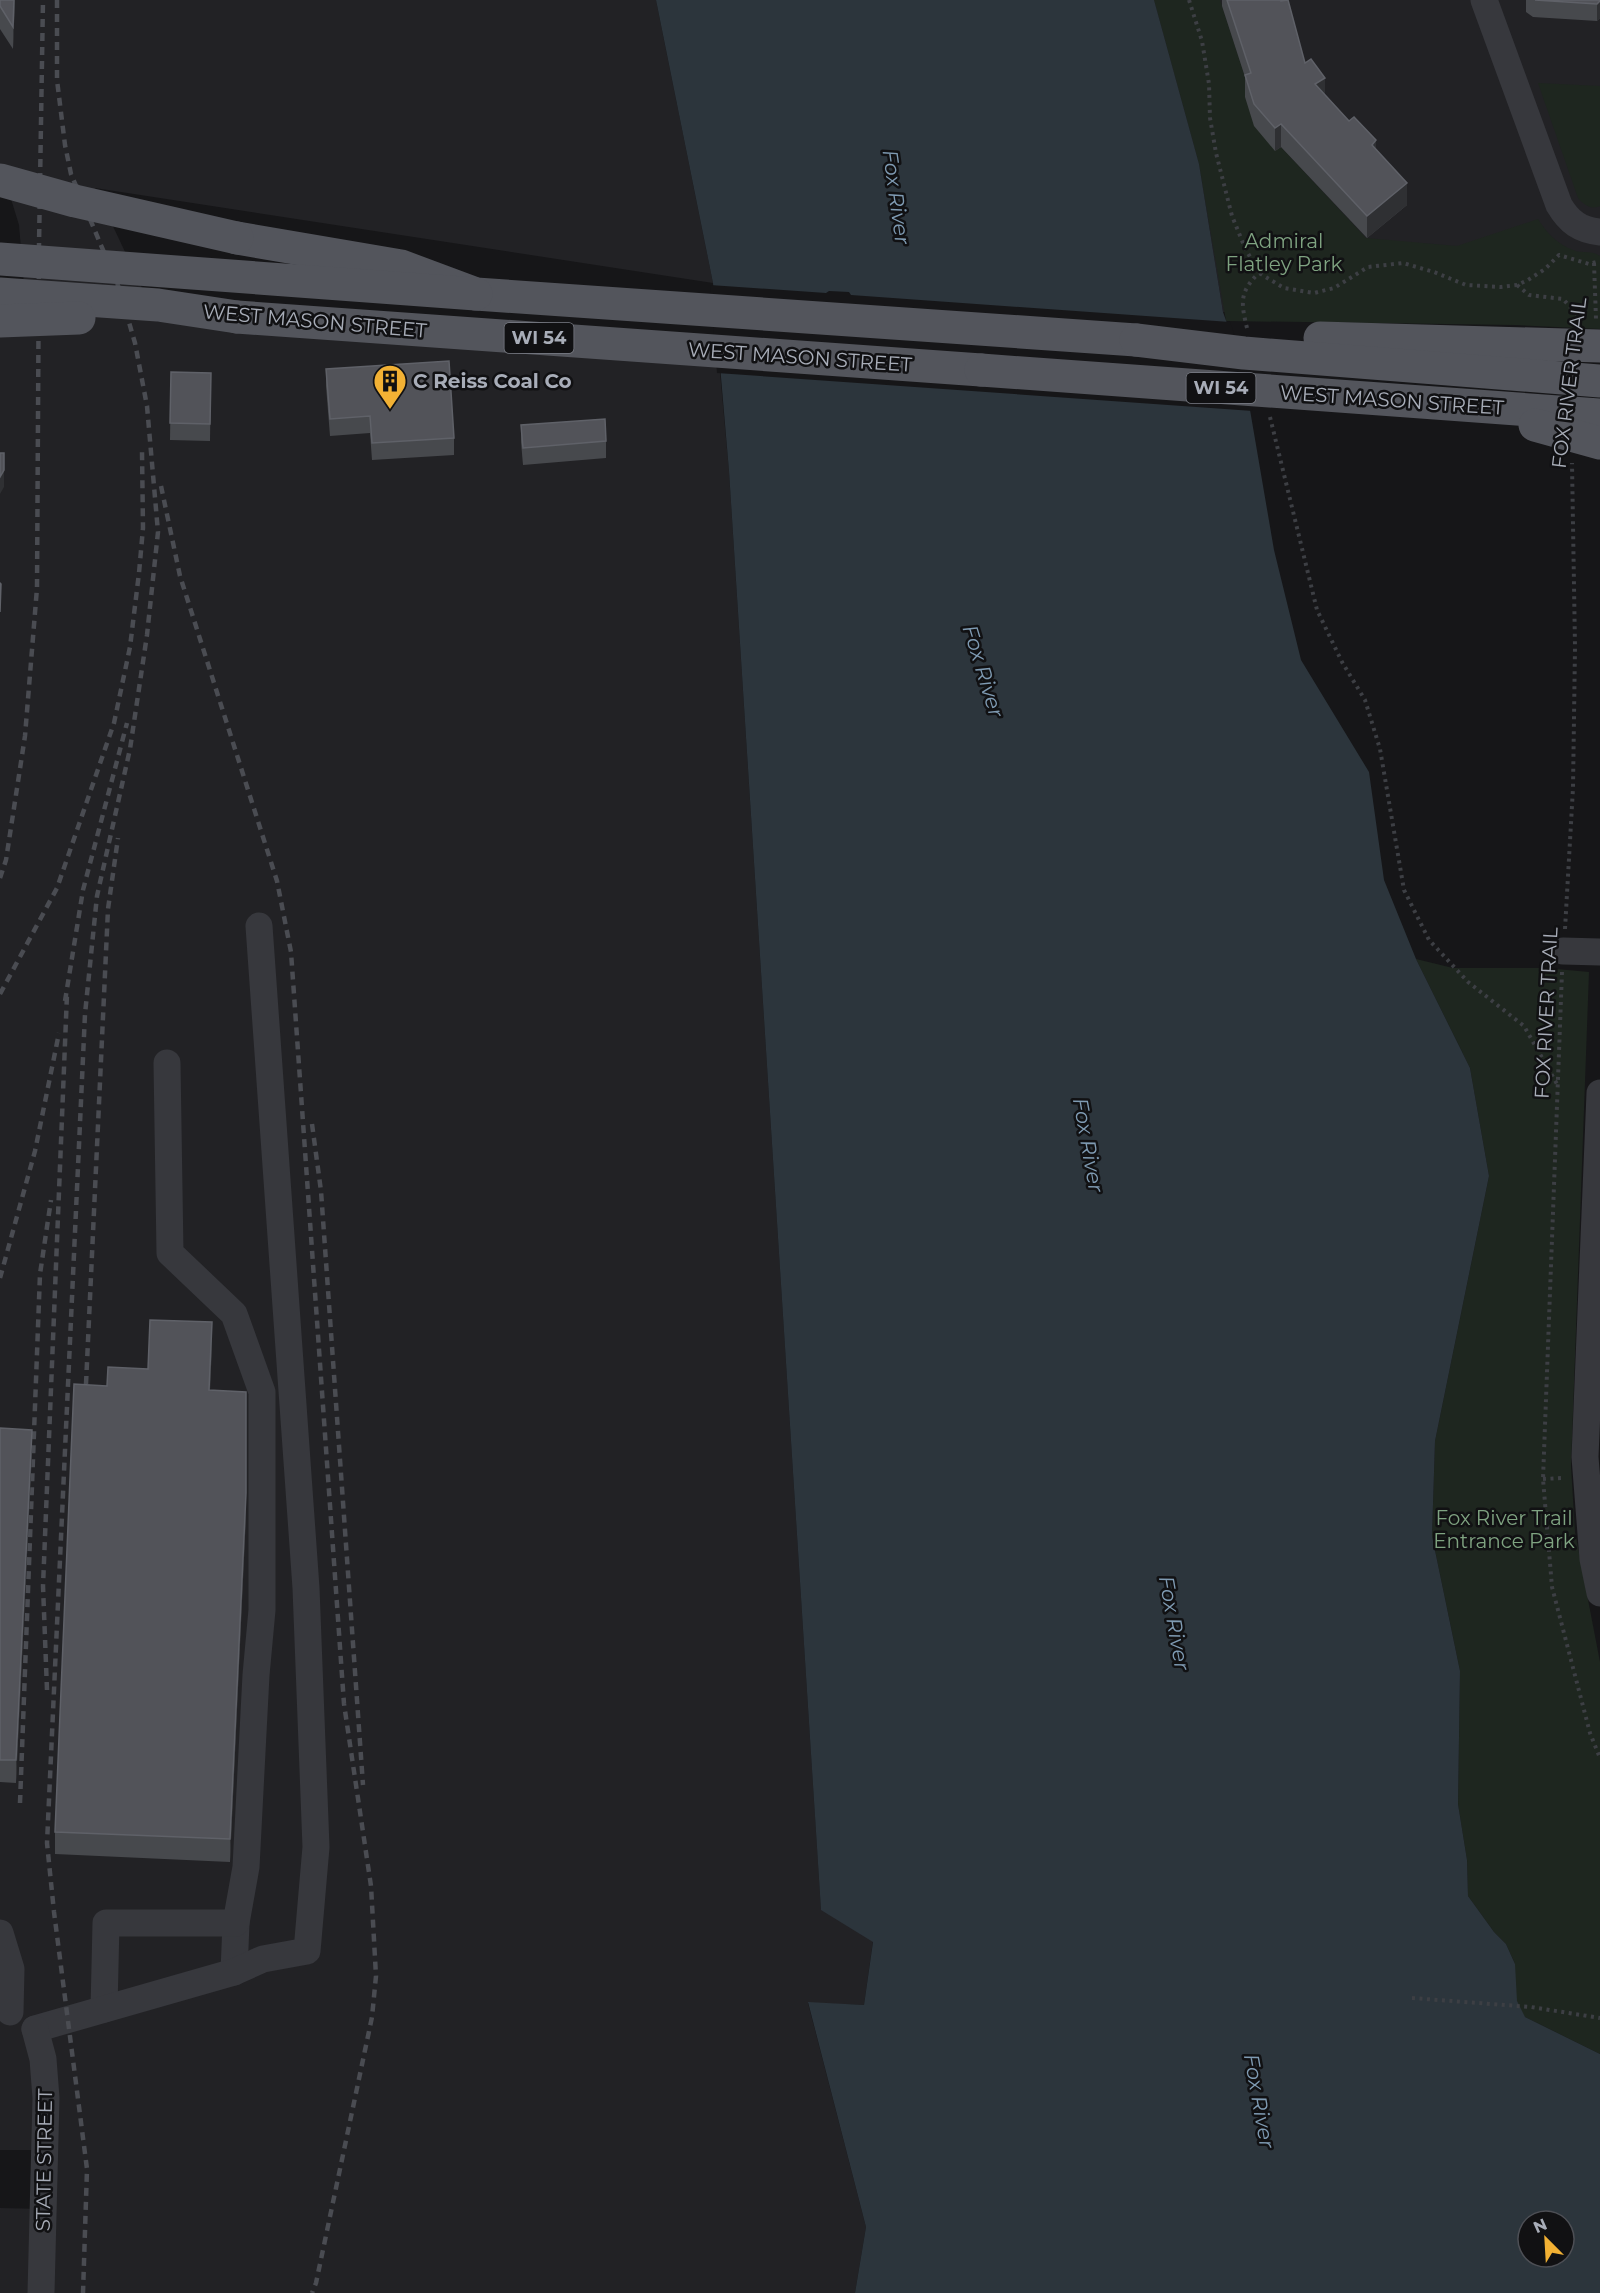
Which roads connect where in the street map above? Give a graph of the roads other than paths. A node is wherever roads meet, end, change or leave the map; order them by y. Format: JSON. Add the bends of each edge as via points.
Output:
{"nodes":[{"id":1,"x":1484,"y":0,"type":"edge"},
{"id":2,"x":0,"y":180,"type":"edge"},
{"id":3,"x":1600,"y":232,"type":"edge"},
{"id":4,"x":0,"y":259,"type":"edge"},
{"id":5,"x":0,"y":294,"type":"edge"},
{"id":6,"x":476,"y":294,"type":"junction"},
{"id":7,"x":237,"y":317,"type":"junction"},
{"id":8,"x":0,"y":321,"type":"edge"},
{"id":9,"x":1593,"y":333,"type":"edge"},
{"id":10,"x":1136,"y":340,"type":"junction"},
{"id":11,"x":1600,"y":381,"type":"edge"},
{"id":12,"x":1461,"y":405,"type":"junction"},
{"id":13,"x":1600,"y":415,"type":"edge"},
{"id":14,"x":1600,"y":442,"type":"edge"},
{"id":15,"x":259,"y":926,"type":"dead end"},
{"id":16,"x":1563,"y":951,"type":"road end"},
{"id":17,"x":1600,"y":952,"type":"edge"},
{"id":18,"x":167,"y":1064,"type":"dead end"},
{"id":19,"x":1600,"y":1094,"type":"edge"},
{"id":20,"x":1593,"y":1458,"type":"edge"},
{"id":21,"x":1600,"y":1593,"type":"edge"},
{"id":22,"x":236,"y":1923,"type":"junction"},
{"id":23,"x":0,"y":1933,"type":"edge"},
{"id":24,"x":234,"y":1972,"type":"junction"},
{"id":25,"x":104,"y":2008,"type":"junction"},
{"id":26,"x":5,"y":2009,"type":"edge"},
{"id":27,"x":35,"y":2029,"type":"junction"},
{"id":28,"x":41,"y":2293,"type":"edge"}],
"edges":[{"from":1,"to":3,"type":"street","via":[[1559,205],[1571,222]]},
{"from":2,"to":6,"type":"main road","bridge":true,"via":[[196,230],[401,266]]},
{"from":4,"to":6,"type":"main road","name":"WEST MASON STREET","number":"WI 54","bridge":true},
{"from":5,"to":7,"type":"main road","name":"WEST MASON STREET","number":"WI 54","bridge":true,"via":[[158,305]]},
{"from":6,"to":10,"type":"main road","name":"WEST MASON STREET","number":"WI 54"},
{"from":7,"to":8,"type":"main road","bridge":true,"via":[[158,322],[70,318]]},
{"from":7,"to":12,"type":"main road","name":"WEST MASON STREET","number":"WI 54","bridge":true},
{"from":9,"to":10,"type":"main road","bridge":true},
{"from":10,"to":11,"type":"main road","name":"WEST MASON STREET","number":"WI 54","bridge":true,"via":[[1244,353]]},
{"from":12,"to":13,"type":"main road","name":"WEST MASON STREET","number":"WI 54","bridge":true},
{"from":12,"to":14,"type":"main road","bridge":true},
{"from":15,"to":24,"type":"street","via":[[306,1588],[316,1847],[307,1951],[263,1959]]},
{"from":16,"to":17,"type":"street"},
{"from":18,"to":22,"type":"street","via":[[170,1253],[234,1314],[262,1392],[262,1610],[246,1867]]},
{"from":19,"to":20,"type":"street"},
{"from":20,"to":21,"type":"street","via":[[1593,1559]]},
{"from":22,"to":24,"type":"street"},
{"from":22,"to":25,"type":"street","via":[[106,1923]]},
{"from":23,"to":26,"type":"street","via":[[11,1969]]},
{"from":24,"to":25,"type":"street"},
{"from":25,"to":27,"type":"street"},
{"from":26,"to":27,"type":"street"},
{"from":27,"to":28,"type":"street","name":"STATE STREET","via":[[43,2059],[46,2098]]}]}
